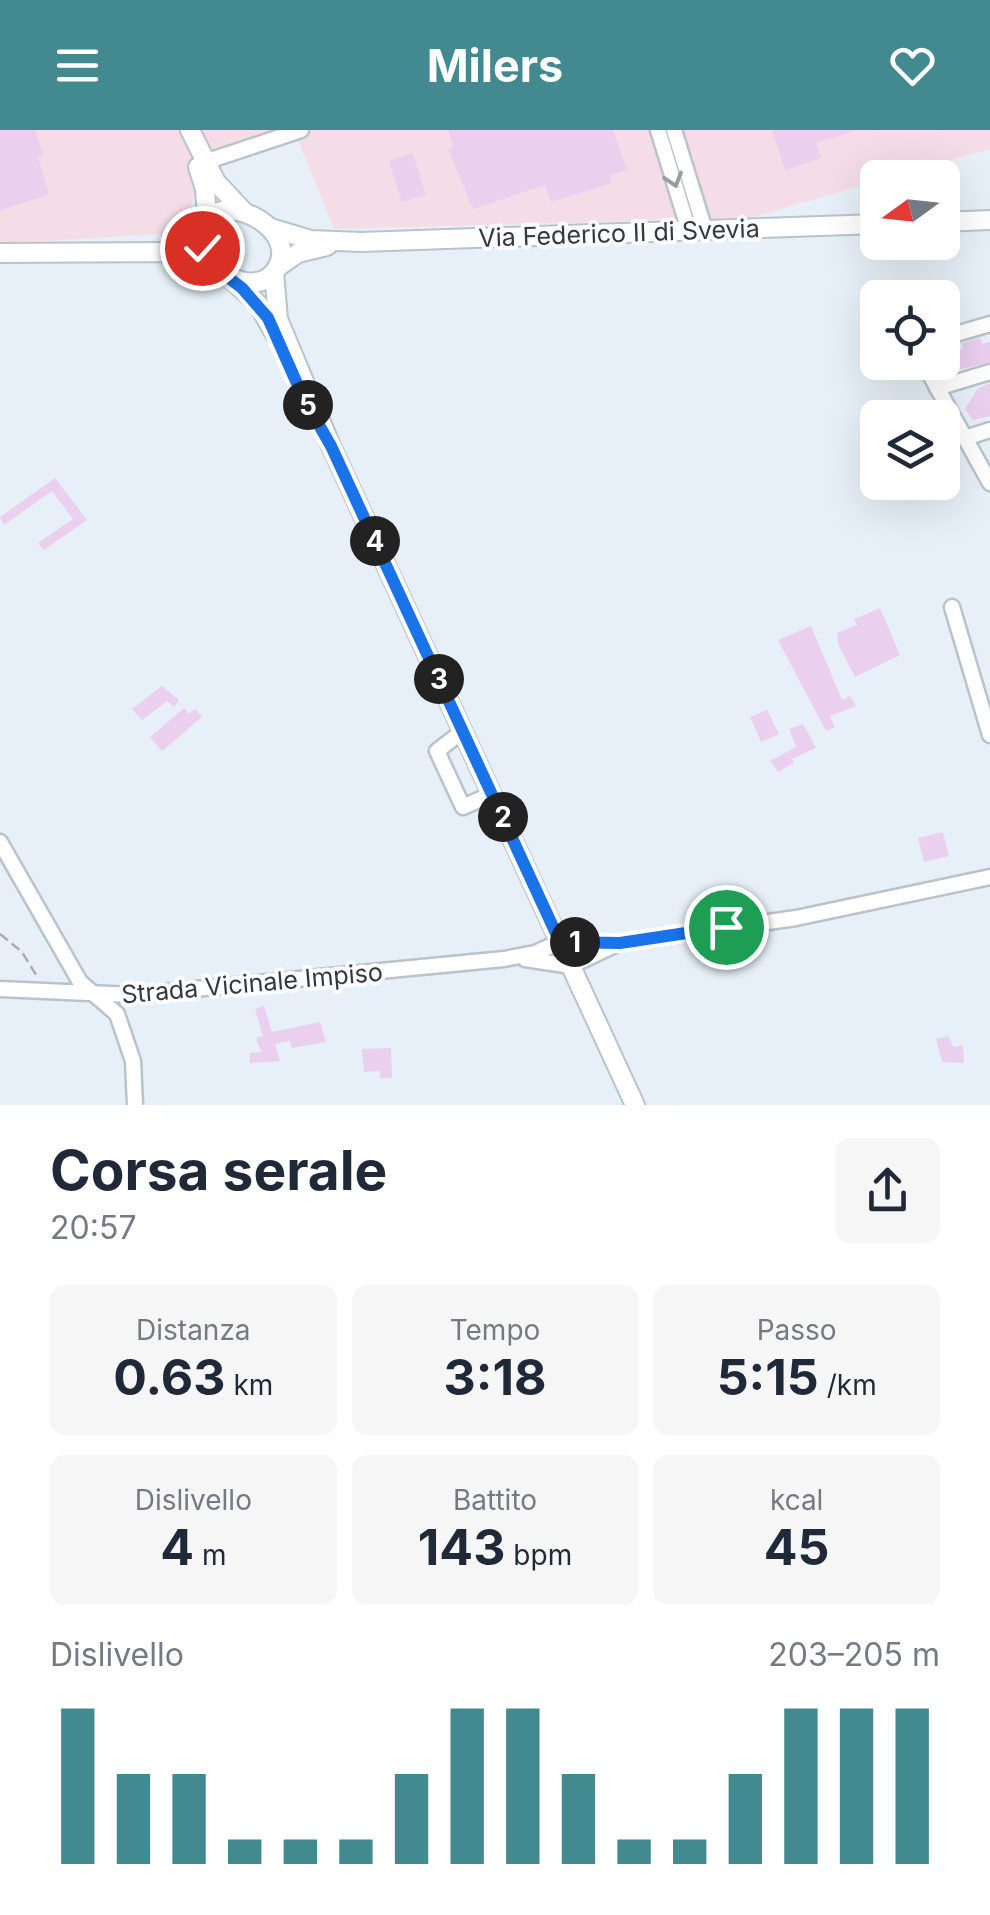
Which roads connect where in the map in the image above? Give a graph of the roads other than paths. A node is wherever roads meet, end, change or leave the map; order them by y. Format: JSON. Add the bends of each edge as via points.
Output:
{"nodes":[{"id":1,"x":182,"y":130,"type":"edge"},
{"id":2,"x":190,"y":130,"type":"edge"},
{"id":3,"x":302,"y":130,"type":"edge"},
{"id":4,"x":658,"y":130,"type":"edge"},
{"id":5,"x":674,"y":130,"type":"edge"},
{"id":6,"x":205,"y":162,"type":"junction"},
{"id":7,"x":244,"y":212,"type":"junction"},
{"id":8,"x":990,"y":220,"type":"edge"},
{"id":9,"x":960,"y":221,"type":"edge"},
{"id":10,"x":204,"y":225,"type":"junction"},
{"id":11,"x":860,"y":225,"type":"edge"},
{"id":12,"x":272,"y":228,"type":"junction"},
{"id":13,"x":697,"y":230,"type":"junction"},
{"id":14,"x":361,"y":242,"type":"junction"},
{"id":15,"x":130,"y":250,"type":"junction"},
{"id":16,"x":0,"y":253,"type":"edge"},
{"id":17,"x":213,"y":266,"type":"junction"},
{"id":18,"x":276,"y":270,"type":"junction"},
{"id":19,"x":234,"y":280,"type":"junction"},
{"id":20,"x":990,"y":324,"type":"edge"},
{"id":21,"x":960,"y":333,"type":"edge"},
{"id":22,"x":990,"y":372,"type":"edge"},
{"id":23,"x":933,"y":380,"type":"edge"},
{"id":24,"x":937,"y":388,"type":"junction"},
{"id":25,"x":990,"y":430,"type":"edge"},
{"id":26,"x":965,"y":438,"type":"junction"},
{"id":27,"x":331,"y":446,"type":"junction"},
{"id":28,"x":990,"y":484,"type":"edge"},
{"id":29,"x":952,"y":607,"type":"dead end"},
{"id":30,"x":463,"y":731,"type":"junction"},
{"id":31,"x":990,"y":735,"type":"edge"},
{"id":32,"x":492,"y":794,"type":"junction"},
{"id":33,"x":0,"y":842,"type":"edge"},
{"id":34,"x":990,"y":877,"type":"edge"},
{"id":35,"x":560,"y":942,"type":"junction"},
{"id":36,"x":620,"y":943,"type":"junction"},
{"id":37,"x":504,"y":959,"type":"junction"},
{"id":38,"x":571,"y":966,"type":"junction"},
{"id":39,"x":0,"y":989,"type":"edge"},
{"id":40,"x":96,"y":995,"type":"junction"},
{"id":41,"x":136,"y":1105,"type":"edge"},
{"id":42,"x":635,"y":1105,"type":"edge"}],
"edges":[{"from":1,"to":10,"type":"main road","via":[[203,180]]},
{"from":2,"to":6,"type":"main road"},
{"from":3,"to":6,"type":"street"},
{"from":4,"to":13,"type":"street","one_way":true},
{"from":5,"to":13,"type":"street"},
{"from":6,"to":7,"type":"main road"},
{"from":7,"to":10,"type":"main road","via":[[222,211]]},
{"from":7,"to":12,"type":"main road"},
{"from":8,"to":9,"type":"main road"},
{"from":10,"to":15,"type":"main road","via":[[170,246]]},
{"from":10,"to":17,"type":"main road","via":[[202,248]]},
{"from":11,"to":13,"type":"main road","name":"Via Federico II di Svevia"},
{"from":12,"to":14,"type":"main road","via":[[312,240]]},
{"from":12,"to":18,"type":"main road","via":[[280,248]]},
{"from":13,"to":14,"type":"main road","name":"Via Federico II di Svevia"},
{"from":14,"to":18,"type":"main road","via":[[311,248]]},
{"from":15,"to":16,"type":"main road"},
{"from":15,"to":17,"type":"main road","via":[[180,253]]},
{"from":17,"to":19,"type":"main road"},
{"from":18,"to":19,"type":"main road","via":[[260,282]]},
{"from":18,"to":27,"type":"main road","via":[[278,318]]},
{"from":19,"to":27,"type":"main road","via":[[268,318]]},
{"from":20,"to":21,"type":"street"},
{"from":22,"to":24,"type":"street"},
{"from":23,"to":24,"type":"street"},
{"from":24,"to":26,"type":"street"},
{"from":25,"to":26,"type":"street"},
{"from":26,"to":28,"type":"street"},
{"from":27,"to":30,"type":"main road"},
{"from":29,"to":31,"type":"street"},
{"from":30,"to":32,"type":"main road"},
{"from":30,"to":32,"type":"street","via":[[437,751],[463,807]]},
{"from":32,"to":35,"type":"main road"},
{"from":33,"to":40,"type":"street","via":[[80,982]]},
{"from":34,"to":36,"type":"street","via":[[848,908]]},
{"from":35,"to":36,"type":"street"},
{"from":35,"to":37,"type":"street"},
{"from":35,"to":38,"type":"main road"},
{"from":36,"to":38,"type":"street"},
{"from":37,"to":38,"type":"street"},
{"from":37,"to":40,"type":"street","name":"Strada Vicinale Impiso","via":[[210,990]]},
{"from":38,"to":42,"type":"main road"},
{"from":39,"to":40,"type":"street","name":"Strada Vicinale Impiso"},
{"from":40,"to":41,"type":"street","via":[[123,1025]]}]}
